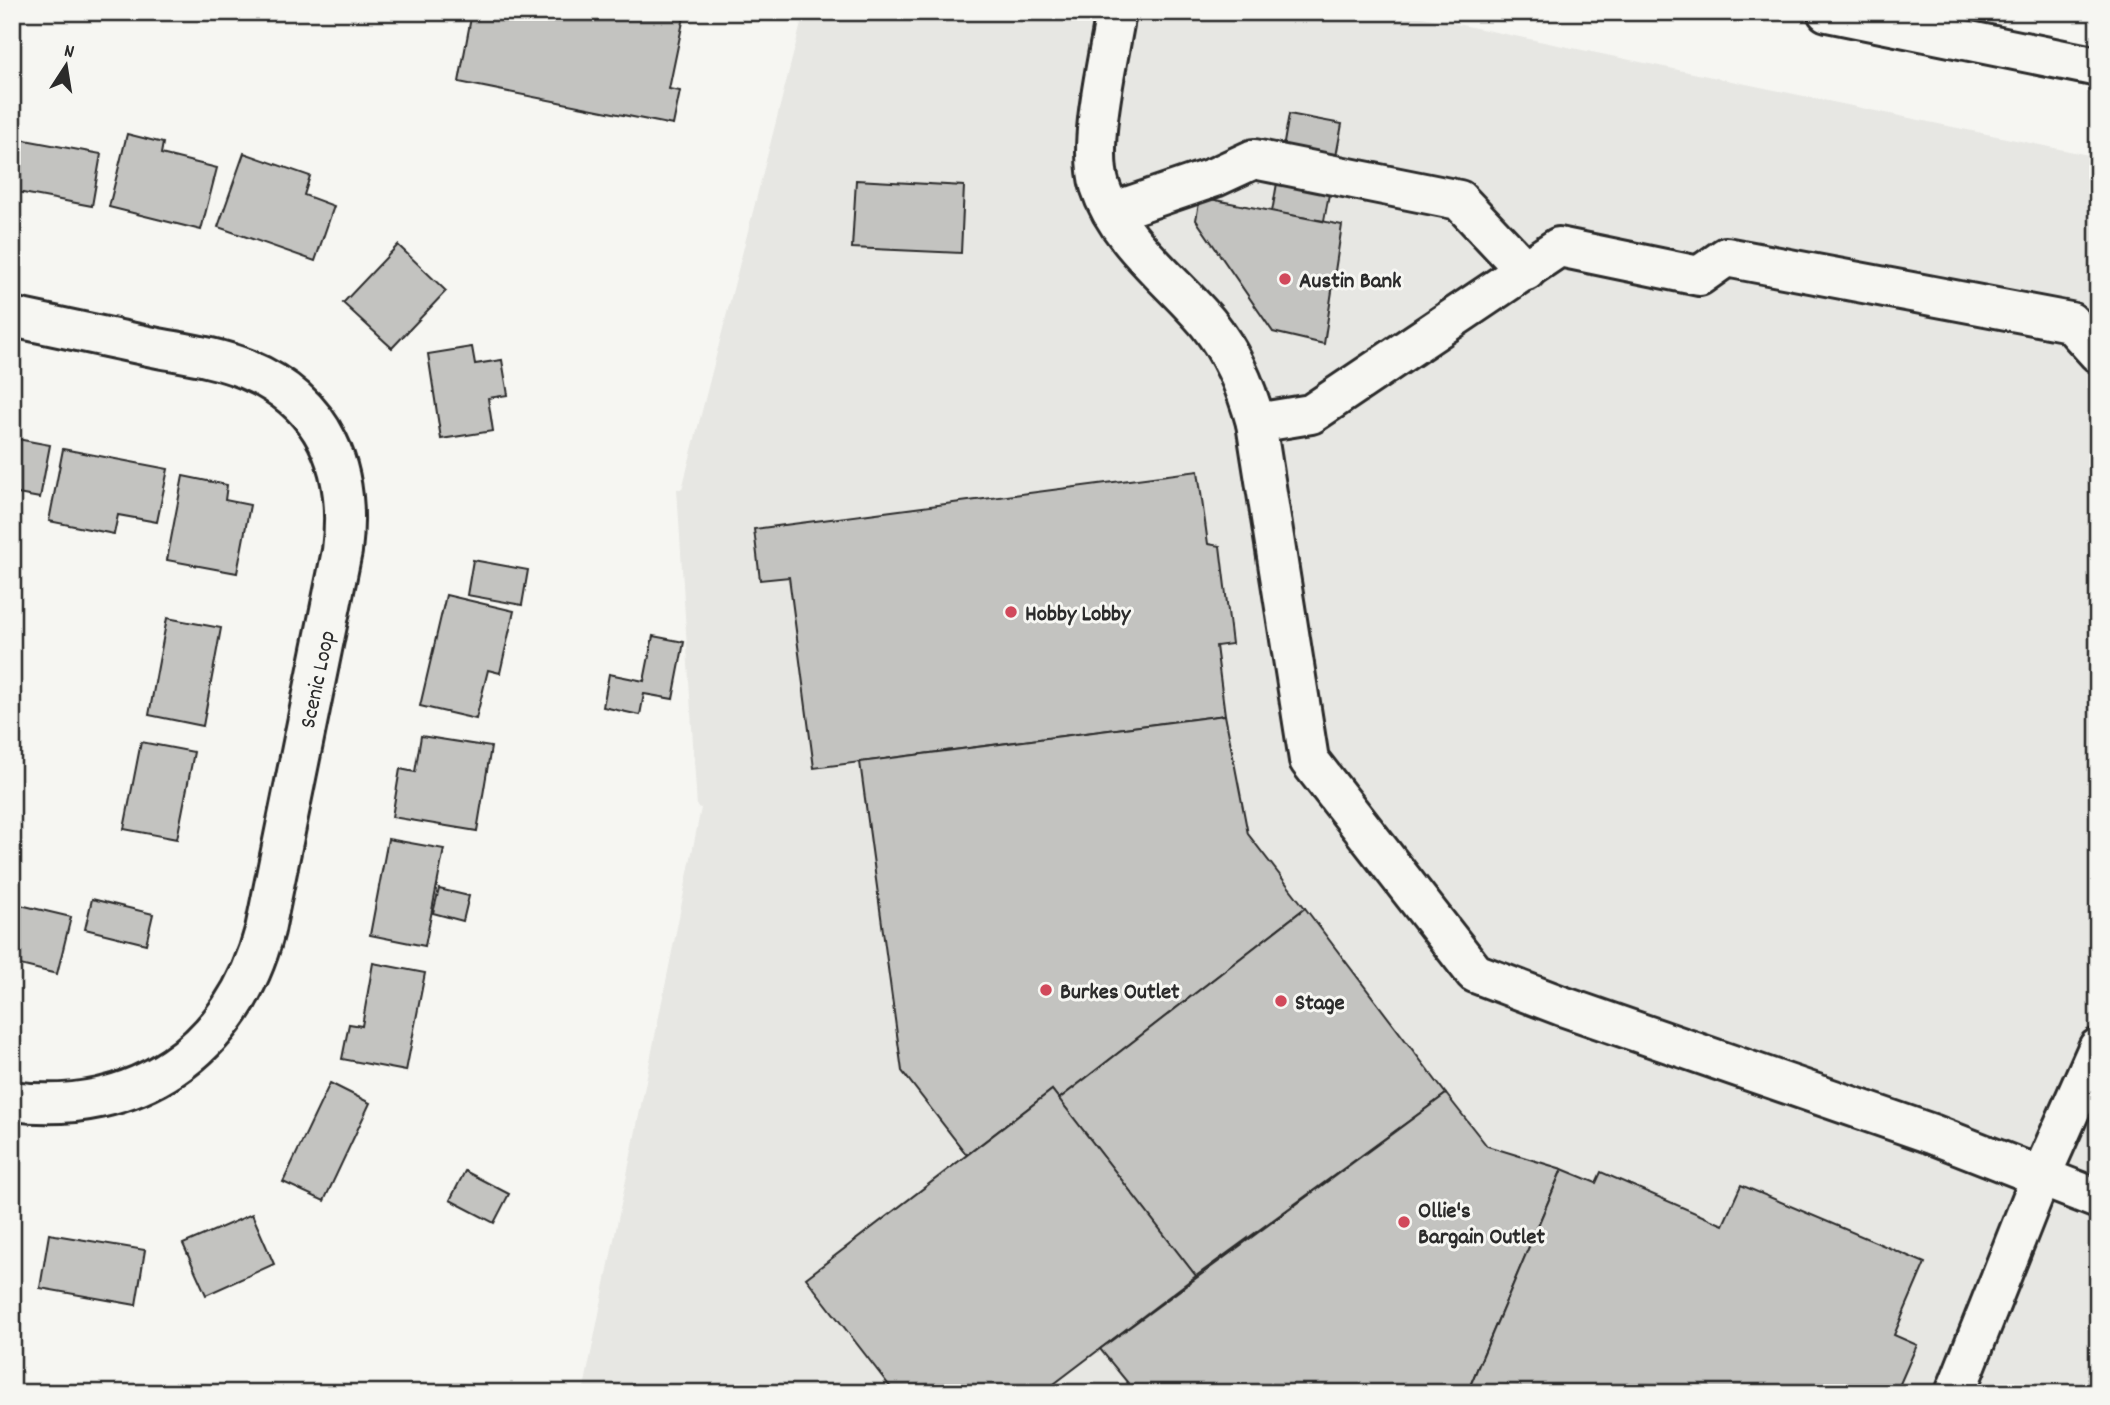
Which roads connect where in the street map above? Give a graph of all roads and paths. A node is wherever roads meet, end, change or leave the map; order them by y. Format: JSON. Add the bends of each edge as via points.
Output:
{"nodes":[{"id":1,"x":1116,"y":12,"type":"edge"},
{"id":2,"x":1827,"y":12,"type":"edge"},
{"id":3,"x":2098,"y":67,"type":"edge"},
{"id":4,"x":1112,"y":212,"type":"junction"},
{"id":5,"x":1526,"y":271,"type":"junction"},
{"id":6,"x":12,"y":317,"type":"edge"},
{"id":7,"x":2098,"y":353,"type":"edge"},
{"id":8,"x":1256,"y":423,"type":"junction"},
{"id":9,"x":2098,"y":1048,"type":"edge"},
{"id":10,"x":12,"y":1101,"type":"edge"},
{"id":11,"x":2041,"y":1176,"type":"junction"},
{"id":12,"x":2098,"y":1199,"type":"edge"},
{"id":13,"x":1955,"y":1393,"type":"edge"}],
"edges":[{"from":1,"to":4,"type":"street","via":[[1096,156],[1100,185]]},
{"from":2,"to":3,"type":"street"},
{"from":4,"to":5,"type":"street","via":[[1254,159],[1459,200]]},
{"from":4,"to":8,"type":"street","via":[[1226,349],[1248,393]]},
{"from":5,"to":7,"type":"street","via":[[1559,247],[1699,276],[1726,257],[2070,322]]},
{"from":5,"to":8,"type":"street","via":[[1311,414]]},
{"from":6,"to":10,"type":"street","name":"Scenic Loop","via":[[219,361],[272,383],[309,414],[322,432],[334,454],[346,497],[342,551],[265,930],[238,1001],[202,1045],[127,1090],[53,1103]]},
{"from":8,"to":11,"type":"street","via":[[1309,760],[1475,973]]},
{"from":9,"to":11,"type":"street"},
{"from":11,"to":12,"type":"street"},
{"from":11,"to":13,"type":"street"}]}
